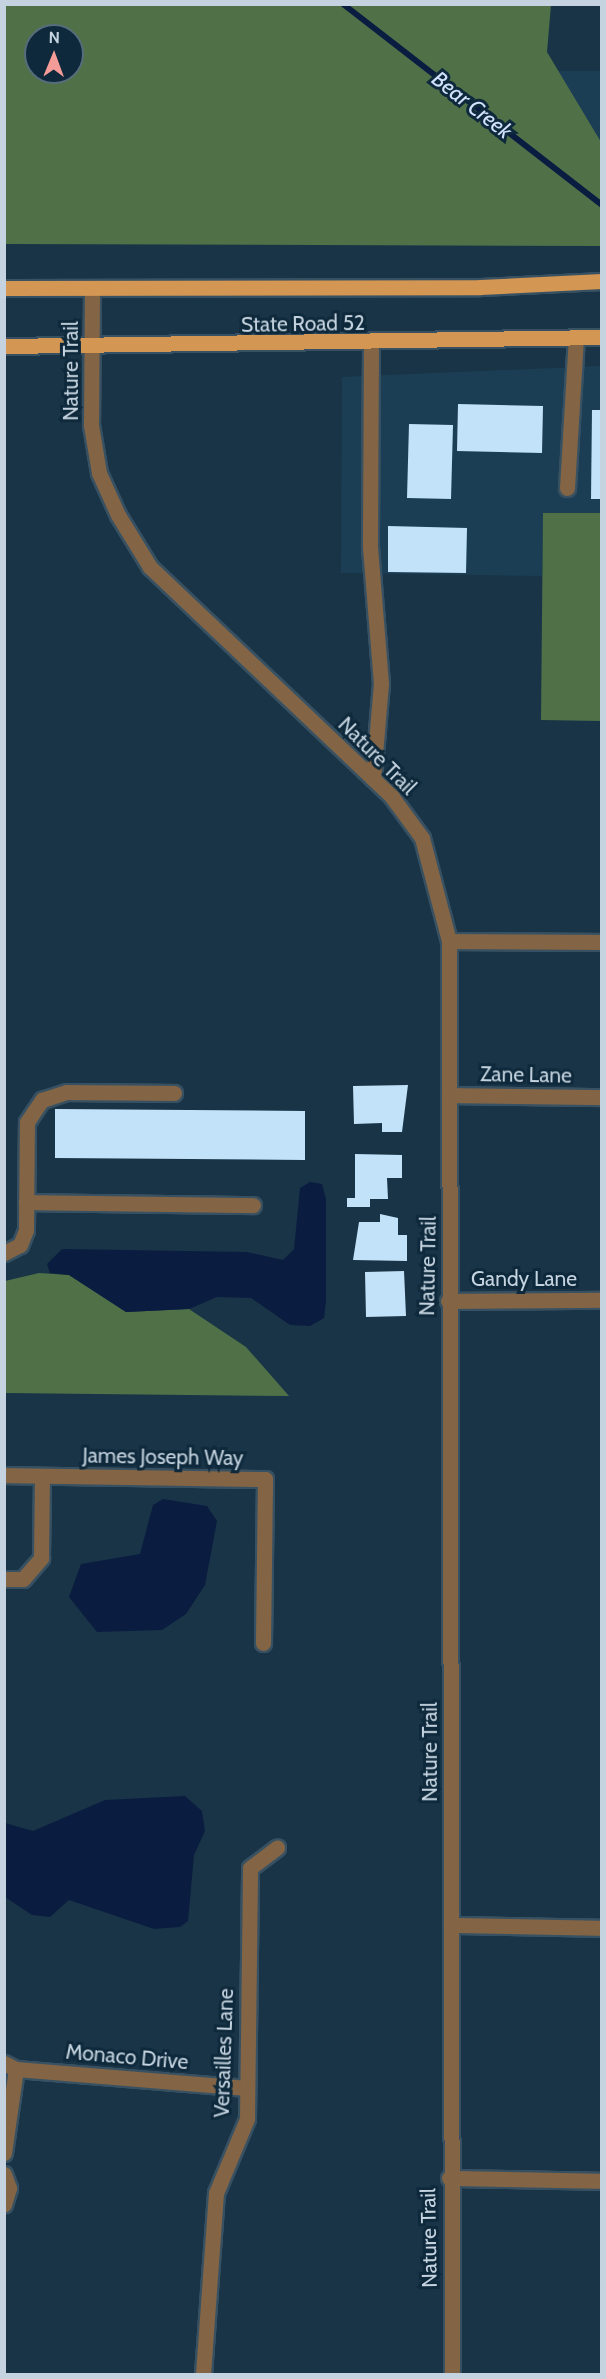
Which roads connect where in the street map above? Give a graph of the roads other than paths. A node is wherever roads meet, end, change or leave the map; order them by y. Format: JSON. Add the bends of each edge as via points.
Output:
{"nodes":[{"id":1,"x":602,"y":280,"type":"edge"},
{"id":2,"x":4,"y":288,"type":"edge"},
{"id":3,"x":92,"y":289,"type":"junction"},
{"id":4,"x":602,"y":337,"type":"edge"},
{"id":5,"x":576,"y":338,"type":"junction"},
{"id":6,"x":371,"y":344,"type":"junction"},
{"id":7,"x":4,"y":346,"type":"edge"},
{"id":8,"x":91,"y":348,"type":"junction"},
{"id":9,"x":567,"y":488,"type":"dead end"},
{"id":10,"x":373,"y":779,"type":"junction"},
{"id":11,"x":449,"y":942,"type":"junction"},
{"id":12,"x":602,"y":942,"type":"edge"},
{"id":13,"x":174,"y":1093,"type":"dead end"},
{"id":14,"x":451,"y":1095,"type":"junction"},
{"id":15,"x":602,"y":1097,"type":"edge"},
{"id":16,"x":26,"y":1202,"type":"junction"},
{"id":17,"x":253,"y":1205,"type":"dead end"},
{"id":18,"x":4,"y":1253,"type":"edge"},
{"id":19,"x":602,"y":1300,"type":"edge"},
{"id":20,"x":448,"y":1301,"type":"junction"},
{"id":21,"x":4,"y":1475,"type":"edge"},
{"id":22,"x":42,"y":1476,"type":"junction"},
{"id":23,"x":4,"y":1579,"type":"edge"},
{"id":24,"x":264,"y":1643,"type":"dead end"},
{"id":25,"x":277,"y":1848,"type":"dead end"},
{"id":26,"x":452,"y":1925,"type":"junction"},
{"id":27,"x":602,"y":1928,"type":"edge"},
{"id":28,"x":10,"y":2066,"type":"edge"},
{"id":29,"x":247,"y":2088,"type":"junction"},
{"id":30,"x":4,"y":2153,"type":"edge"},
{"id":31,"x":4,"y":2174,"type":"edge"},
{"id":32,"x":449,"y":2178,"type":"junction"},
{"id":33,"x":602,"y":2181,"type":"edge"},
{"id":34,"x":4,"y":2204,"type":"edge"},
{"id":35,"x":203,"y":2374,"type":"edge"},
{"id":36,"x":452,"y":2374,"type":"edge"}],
"edges":[{"from":1,"to":3,"type":"main road","name":"State Road 52"},
{"from":2,"to":3,"type":"main road","name":"State Road 52"},
{"from":3,"to":8,"type":"street","name":"Nature Trail"},
{"from":4,"to":5,"type":"main road","name":"State Road 52"},
{"from":5,"to":6,"type":"main road","name":"State Road 52"},
{"from":5,"to":9,"type":"street"},
{"from":6,"to":8,"type":"main road","name":"State Road 52"},
{"from":6,"to":10,"type":"street","via":[[370,547],[381,683]]},
{"from":7,"to":8,"type":"main road","name":"State Road 52"},
{"from":8,"to":10,"type":"street","name":"Nature Trail","via":[[91,425],[99,473],[150,567]]},
{"from":10,"to":11,"type":"street","name":"Nature Trail","via":[[422,838]]},
{"from":11,"to":12,"type":"street"},
{"from":11,"to":14,"type":"street","name":"Nature Trail"},
{"from":13,"to":16,"type":"street","via":[[67,1092],[42,1100],[27,1122]]},
{"from":14,"to":15,"type":"street","name":"Zane Lane"},
{"from":14,"to":20,"type":"street","name":"Nature Trail"},
{"from":16,"to":17,"type":"street"},
{"from":16,"to":18,"type":"street","via":[[20,1245]]},
{"from":19,"to":20,"type":"street","name":"Gandy Lane"},
{"from":20,"to":26,"type":"street","name":"Nature Trail"},
{"from":21,"to":22,"type":"street","name":"James Joseph Way"},
{"from":22,"to":23,"type":"street","via":[[41,1558],[22,1579]]},
{"from":22,"to":24,"type":"street","name":"James Joseph Way","via":[[265,1479]]},
{"from":25,"to":29,"type":"street","name":"Versailles Lane","via":[[250,1868]]},
{"from":26,"to":27,"type":"street"},
{"from":26,"to":32,"type":"street","name":"Nature Trail"},
{"from":28,"to":29,"type":"street","name":"Monaco Drive"},
{"from":28,"to":30,"type":"street","via":[[10,2145]]},
{"from":29,"to":35,"type":"street","name":"Versailles Lane","via":[[247,2119],[216,2193]]},
{"from":31,"to":34,"type":"street","via":[[9,2188]]},
{"from":32,"to":33,"type":"street"},
{"from":32,"to":36,"type":"street","name":"Nature Trail"}]}
